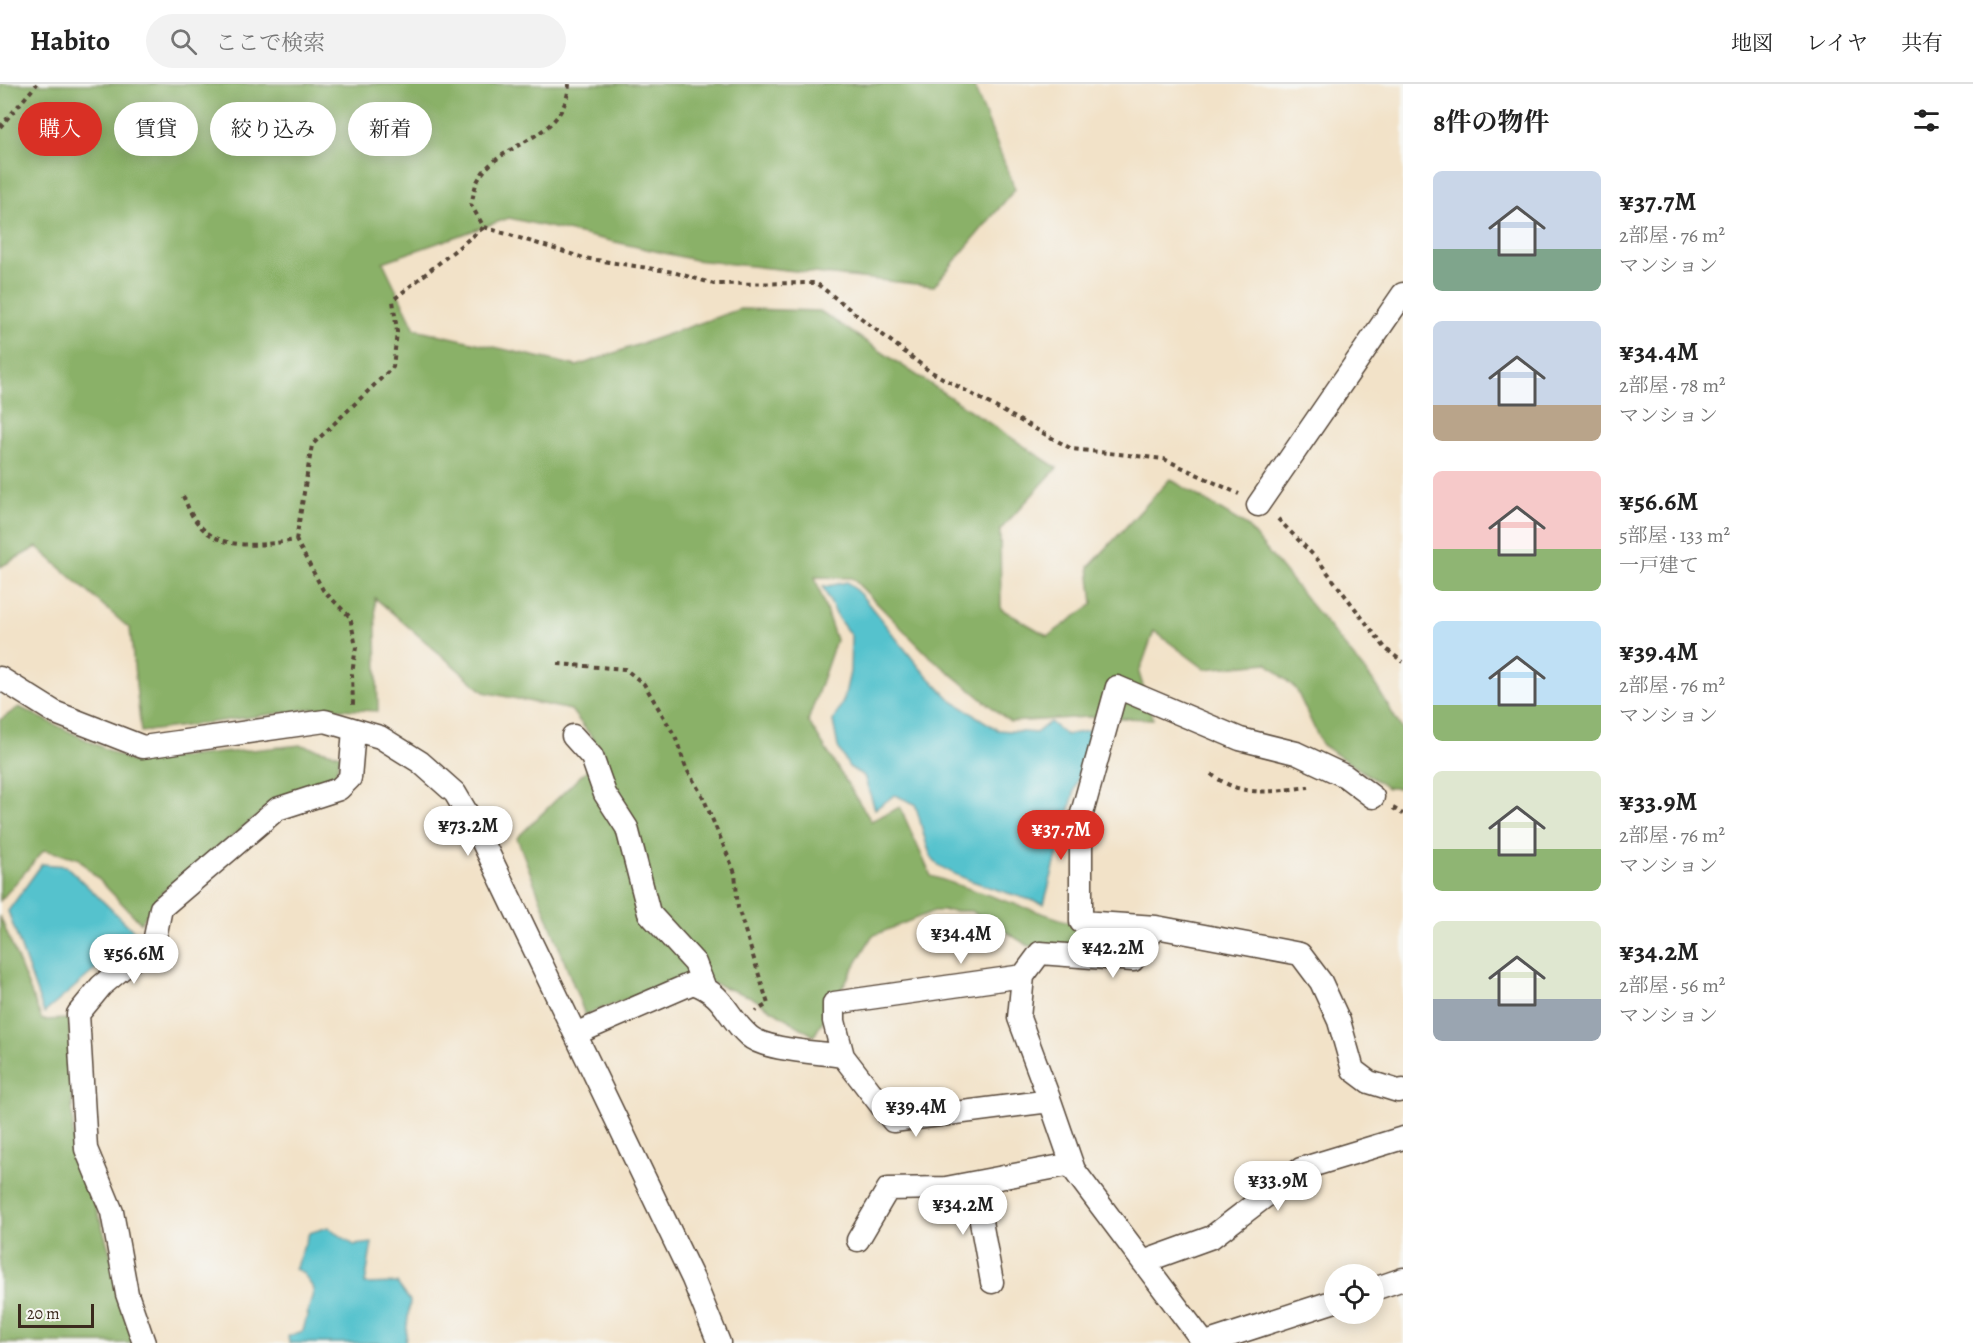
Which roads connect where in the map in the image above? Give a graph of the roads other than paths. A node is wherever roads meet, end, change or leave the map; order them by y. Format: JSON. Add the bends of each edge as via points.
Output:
{"nodes":[{"id":1,"x":1403,"y":294,"type":"edge"},
{"id":2,"x":1258,"y":505,"type":"road end"},
{"id":3,"x":0,"y":678,"type":"edge"},
{"id":4,"x":354,"y":730,"type":"junction"},
{"id":5,"x":573,"y":736,"type":"dead end"},
{"id":6,"x":1373,"y":796,"type":"road end"},
{"id":7,"x":1156,"y":927,"type":"junction"},
{"id":8,"x":1023,"y":976,"type":"junction"},
{"id":9,"x":704,"y":987,"type":"junction"},
{"id":10,"x":575,"y":1034,"type":"junction"},
{"id":11,"x":843,"y":1056,"type":"junction"},
{"id":12,"x":1403,"y":1090,"type":"edge"},
{"id":13,"x":1050,"y":1101,"type":"junction"},
{"id":14,"x":1403,"y":1138,"type":"edge"},
{"id":15,"x":1072,"y":1164,"type":"junction"},
{"id":16,"x":974,"y":1183,"type":"junction"},
{"id":17,"x":858,"y":1240,"type":"dead end"},
{"id":18,"x":1143,"y":1262,"type":"junction"},
{"id":19,"x":1403,"y":1279,"type":"edge"},
{"id":20,"x":992,"y":1282,"type":"dead end"},
{"id":21,"x":1384,"y":1286,"type":"edge"},
{"id":22,"x":1324,"y":1305,"type":"edge"},
{"id":23,"x":144,"y":1343,"type":"edge"},
{"id":24,"x":719,"y":1343,"type":"edge"},
{"id":25,"x":1205,"y":1343,"type":"edge"}],
"edges":[{"from":1,"to":2,"type":"street"},
{"from":3,"to":4,"type":"street","via":[[56,713],[143,747],[326,721]]},
{"from":4,"to":10,"type":"street","via":[[380,737],[420,762],[455,793],[478,832]]},
{"from":4,"to":23,"type":"street","via":[[350,778],[339,789],[277,809],[161,908],[154,942],[101,986],[78,1014],[86,1149],[112,1212],[127,1294]]},
{"from":5,"to":9,"type":"street","via":[[592,757],[605,794],[627,828],[649,913],[695,963]]},
{"from":6,"to":7,"type":"street","via":[[1345,776],[1296,753],[1240,739],[1117,687],[1081,817],[1081,922]]},
{"from":7,"to":8,"type":"street","via":[[1133,960],[1040,953]]},
{"from":7,"to":12,"type":"street","via":[[1300,954],[1321,982],[1335,1012],[1353,1070],[1369,1082]]},
{"from":8,"to":11,"type":"street","via":[[834,1003],[834,1021]]},
{"from":8,"to":13,"type":"street","via":[[1019,1018]]},
{"from":9,"to":10,"type":"street","via":[[693,983]]},
{"from":9,"to":11,"type":"street","via":[[712,989],[750,1037],[772,1046]]},
{"from":10,"to":24,"type":"street","via":[[693,1279]]},
{"from":11,"to":13,"type":"street","via":[[893,1121]]},
{"from":13,"to":15,"type":"street"},
{"from":14,"to":18,"type":"street","via":[[1301,1169],[1212,1237]]},
{"from":15,"to":16,"type":"street"},
{"from":15,"to":18,"type":"street"},
{"from":16,"to":17,"type":"street","via":[[946,1188],[888,1189]]},
{"from":16,"to":20,"type":"street"},
{"from":18,"to":25,"type":"street"},
{"from":19,"to":21,"type":"street"},
{"from":22,"to":25,"type":"street"}]}
